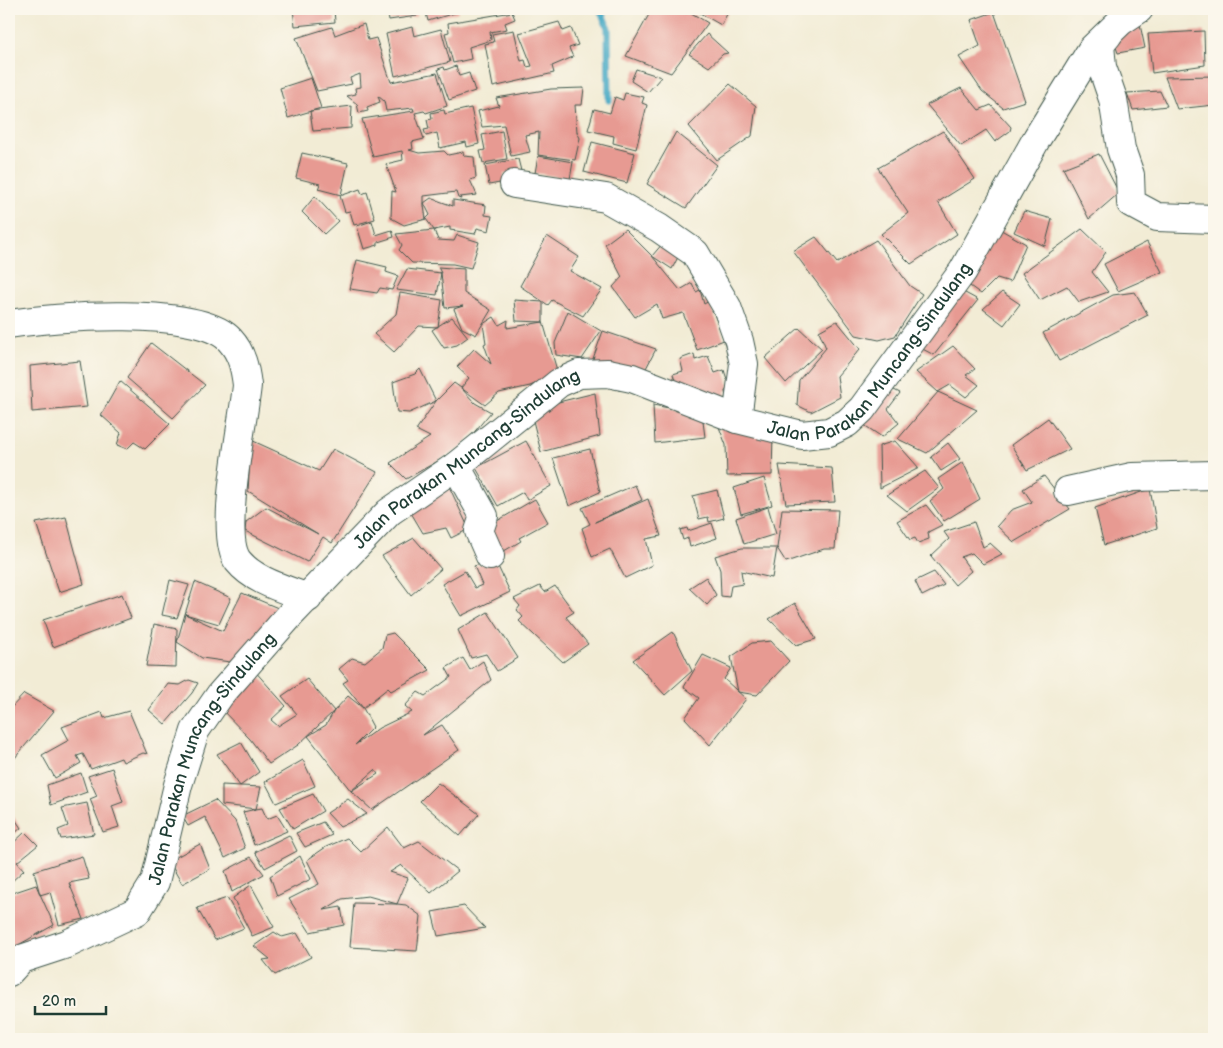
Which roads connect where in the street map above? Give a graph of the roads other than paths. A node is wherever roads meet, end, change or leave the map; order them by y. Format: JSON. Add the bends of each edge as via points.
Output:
{"nodes":[{"id":1,"x":1134,"y":12,"type":"edge"},
{"id":2,"x":514,"y":184,"type":"dead end"},
{"id":3,"x":1214,"y":219,"type":"edge"},
{"id":4,"x":9,"y":324,"type":"edge"},
{"id":5,"x":737,"y":419,"type":"junction"},
{"id":6,"x":456,"y":466,"type":"junction"},
{"id":7,"x":1214,"y":474,"type":"edge"},
{"id":8,"x":1068,"y":491,"type":"dead end"},
{"id":9,"x":490,"y":556,"type":"dead end"},
{"id":10,"x":308,"y":598,"type":"junction"},
{"id":11,"x":9,"y":972,"type":"edge"}],
"edges":[{"from":1,"to":3,"type":"street","via":[[1100,45],[1102,67],[1113,99],[1121,149],[1130,175],[1131,203],[1156,217]]},
{"from":1,"to":5,"type":"street","name":"Jalan Parakan Muncang-Sindulang","via":[[1092,49],[1037,138],[963,271],[862,409],[847,423],[815,434],[802,435]]},
{"from":2,"to":5,"type":"street","via":[[606,198],[695,253],[727,307],[739,341],[744,364]]},
{"from":4,"to":10,"type":"street","via":[[52,318],[144,317],[191,322],[214,328],[229,338],[245,368],[247,386],[231,511],[231,538],[236,559],[248,572]]},
{"from":5,"to":6,"type":"street","name":"Jalan Parakan Muncang-Sindulang","via":[[632,378],[608,373],[579,374],[558,383]]},
{"from":6,"to":9,"type":"street","via":[[484,516],[479,531]]},
{"from":6,"to":10,"type":"street","name":"Jalan Parakan Muncang-Sindulang","via":[[389,512]]},
{"from":7,"to":8,"type":"street","via":[[1132,477]]},
{"from":10,"to":11,"type":"street","name":"Jalan Parakan Muncang-Sindulang","via":[[220,696],[195,731],[154,882],[142,905],[129,916],[67,944],[21,959]]}]}
